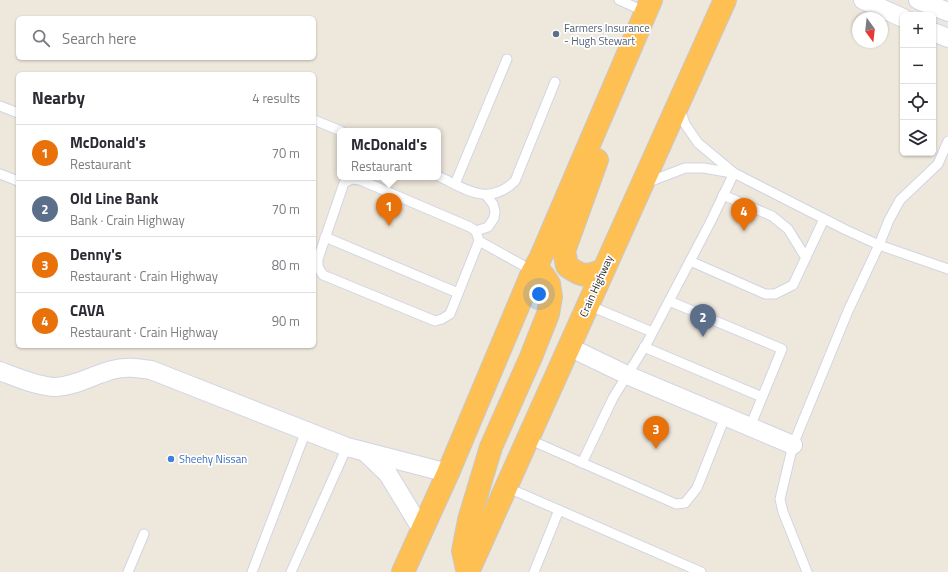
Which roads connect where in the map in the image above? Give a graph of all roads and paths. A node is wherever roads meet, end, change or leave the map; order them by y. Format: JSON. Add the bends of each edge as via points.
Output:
{"nodes":[{"id":1,"x":619,"y":0,"type":"edge"},
{"id":2,"x":725,"y":0,"type":"edge"},
{"id":3,"x":863,"y":0,"type":"edge"},
{"id":4,"x":918,"y":0,"type":"edge"},
{"id":5,"x":650,"y":4,"type":"edge"},
{"id":6,"x":948,"y":12,"type":"edge"},
{"id":7,"x":900,"y":17,"type":"edge"},
{"id":8,"x":936,"y":33,"type":"edge"},
{"id":9,"x":948,"y":38,"type":"edge"},
{"id":10,"x":507,"y":59,"type":"dead end"},
{"id":11,"x":555,"y":82,"type":"dead end"},
{"id":12,"x":678,"y":103,"type":"junction"},
{"id":13,"x":0,"y":106,"type":"edge"},
{"id":14,"x":16,"y":112,"type":"edge"},
{"id":15,"x":316,"y":121,"type":"edge"},
{"id":16,"x":337,"y":129,"type":"edge"},
{"id":17,"x":948,"y":141,"type":"edge"},
{"id":18,"x":734,"y":173,"type":"junction"},
{"id":19,"x":0,"y":174,"type":"edge"},
{"id":20,"x":441,"y":177,"type":"edge"},
{"id":21,"x":16,"y":180,"type":"edge"},
{"id":22,"x":350,"y":180,"type":"edge"},
{"id":23,"x":360,"y":180,"type":"edge"},
{"id":24,"x":455,"y":184,"type":"junction"},
{"id":25,"x":641,"y":185,"type":"junction"},
{"id":26,"x":486,"y":195,"type":"junction"},
{"id":27,"x":723,"y":195,"type":"junction"},
{"id":28,"x":824,"y":219,"type":"junction"},
{"id":29,"x":476,"y":231,"type":"junction"},
{"id":30,"x":325,"y":237,"type":"junction"},
{"id":31,"x":479,"y":241,"type":"junction"},
{"id":32,"x":879,"y":245,"type":"junction"},
{"id":33,"x":806,"y":258,"type":"junction"},
{"id":34,"x":690,"y":261,"type":"junction"},
{"id":35,"x":948,"y":269,"type":"edge"},
{"id":36,"x":604,"y":270,"type":"junction"},
{"id":37,"x":532,"y":271,"type":"junction"},
{"id":38,"x":458,"y":293,"type":"junction"},
{"id":39,"x":669,"y":301,"type":"junction"},
{"id":40,"x":588,"y":305,"type":"junction"},
{"id":41,"x":693,"y":311,"type":"dead end"},
{"id":42,"x":708,"y":318,"type":"dead end"},
{"id":43,"x":652,"y":332,"type":"junction"},
{"id":44,"x":569,"y":347,"type":"junction"},
{"id":45,"x":644,"y":347,"type":"junction"},
{"id":46,"x":0,"y":371,"type":"edge"},
{"id":47,"x":627,"y":375,"type":"junction"},
{"id":48,"x":762,"y":397,"type":"junction"},
{"id":49,"x":725,"y":417,"type":"junction"},
{"id":50,"x":750,"y":427,"type":"junction"},
{"id":51,"x":306,"y":431,"type":"junction"},
{"id":52,"x":528,"y":439,"type":"junction"},
{"id":53,"x":794,"y":446,"type":"junction"},
{"id":54,"x":347,"y":447,"type":"junction"},
{"id":55,"x":364,"y":452,"type":"junction"},
{"id":56,"x":582,"y":463,"type":"junction"},
{"id":57,"x":448,"y":473,"type":"junction"},
{"id":58,"x":506,"y":487,"type":"junction"},
{"id":59,"x":559,"y":510,"type":"junction"},
{"id":60,"x":422,"y":530,"type":"junction"},
{"id":61,"x":144,"y":534,"type":"dead end"},
{"id":62,"x":128,"y":572,"type":"edge"},
{"id":63,"x":252,"y":572,"type":"edge"},
{"id":64,"x":291,"y":572,"type":"edge"},
{"id":65,"x":403,"y":572,"type":"edge"},
{"id":66,"x":468,"y":572,"type":"edge"},
{"id":67,"x":534,"y":572,"type":"edge"},
{"id":68,"x":701,"y":572,"type":"edge"},
{"id":69,"x":807,"y":572,"type":"edge"}],
"edges":[{"from":1,"to":5,"type":"lane"},
{"from":2,"to":12,"type":"highway","name":"Crain Highway"},
{"from":3,"to":7,"type":"street"},
{"from":4,"to":6,"type":"street"},
{"from":5,"to":36,"type":"highway","via":[[651,24],[564,251],[567,266],[573,271],[590,276]]},
{"from":5,"to":37,"type":"highway","via":[[540,258]]},
{"from":8,"to":9,"type":"street"},
{"from":10,"to":24,"type":"lane"},
{"from":11,"to":26,"type":"lane","via":[[515,181],[500,191]]},
{"from":12,"to":18,"type":"lane","via":[[685,124],[698,143]]},
{"from":12,"to":25,"type":"highway","name":"Crain Highway"},
{"from":13,"to":14,"type":"lane"},
{"from":15,"to":16,"type":"lane"},
{"from":17,"to":32,"type":"lane","via":[[938,164],[900,200]]},
{"from":18,"to":25,"type":"lane","via":[[685,168]]},
{"from":18,"to":27,"type":"lane"},
{"from":18,"to":28,"type":"lane"},
{"from":19,"to":21,"type":"lane"},
{"from":20,"to":24,"type":"lane"},
{"from":22,"to":30,"type":"lane","via":[[344,183]]},
{"from":23,"to":29,"type":"lane"},
{"from":24,"to":26,"type":"lane","via":[[476,194]]},
{"from":25,"to":36,"type":"highway","name":"Crain Highway"},
{"from":26,"to":29,"type":"lane","via":[[494,204],[494,218],[488,227]]},
{"from":27,"to":33,"type":"lane","via":[[772,216],[788,229]]},
{"from":27,"to":34,"type":"lane"},
{"from":28,"to":32,"type":"lane"},
{"from":28,"to":33,"type":"lane"},
{"from":29,"to":31,"type":"lane"},
{"from":30,"to":38,"type":"lane"},
{"from":30,"to":38,"type":"lane","via":[[318,258],[318,267],[323,275],[330,278],[435,321],[450,314]]},
{"from":31,"to":37,"type":"lane"},
{"from":31,"to":38,"type":"lane"},
{"from":32,"to":35,"type":"lane"},
{"from":32,"to":53,"type":"lane","via":[[848,311]]},
{"from":33,"to":34,"type":"lane","via":[[793,285],[775,294],[765,294]]},
{"from":34,"to":39,"type":"lane"},
{"from":36,"to":40,"type":"highway","name":"Crain Highway"},
{"from":37,"to":57,"type":"highway"},
{"from":37,"to":66,"type":"highway","via":[[543,275],[549,284],[551,297],[548,314],[491,447],[481,478],[463,551]]},
{"from":39,"to":41,"type":"lane"},
{"from":39,"to":43,"type":"lane"},
{"from":40,"to":43,"type":"lane"},
{"from":40,"to":44,"type":"highway","name":"Crain Highway"},
{"from":42,"to":48,"type":"lane","via":[[782,349]]},
{"from":43,"to":45,"type":"lane"},
{"from":44,"to":47,"type":"street"},
{"from":44,"to":52,"type":"highway","name":"Crain Highway"},
{"from":45,"to":47,"type":"lane"},
{"from":45,"to":48,"type":"lane"},
{"from":46,"to":51,"type":"street","via":[[43,386],[56,387],[112,369],[134,367],[152,370]]},
{"from":47,"to":49,"type":"street"},
{"from":47,"to":56,"type":"lane","via":[[612,398]]},
{"from":48,"to":50,"type":"lane"},
{"from":49,"to":50,"type":"street"},
{"from":49,"to":56,"type":"lane","via":[[697,488],[685,502],[676,504]]},
{"from":50,"to":53,"type":"street"},
{"from":51,"to":54,"type":"street"},
{"from":51,"to":63,"type":"lane"},
{"from":52,"to":56,"type":"lane"},
{"from":52,"to":58,"type":"highway","name":"Crain Highway"},
{"from":53,"to":69,"type":"lane","via":[[780,499]]},
{"from":54,"to":55,"type":"street"},
{"from":54,"to":64,"type":"lane"},
{"from":55,"to":57,"type":"street"},
{"from":55,"to":60,"type":"street","via":[[388,474]]},
{"from":57,"to":60,"type":"highway"},
{"from":58,"to":59,"type":"lane"},
{"from":58,"to":66,"type":"highway","name":"Crain Highway"},
{"from":59,"to":67,"type":"lane"},
{"from":59,"to":68,"type":"lane"},
{"from":60,"to":65,"type":"highway"},
{"from":61,"to":62,"type":"lane"}]}
